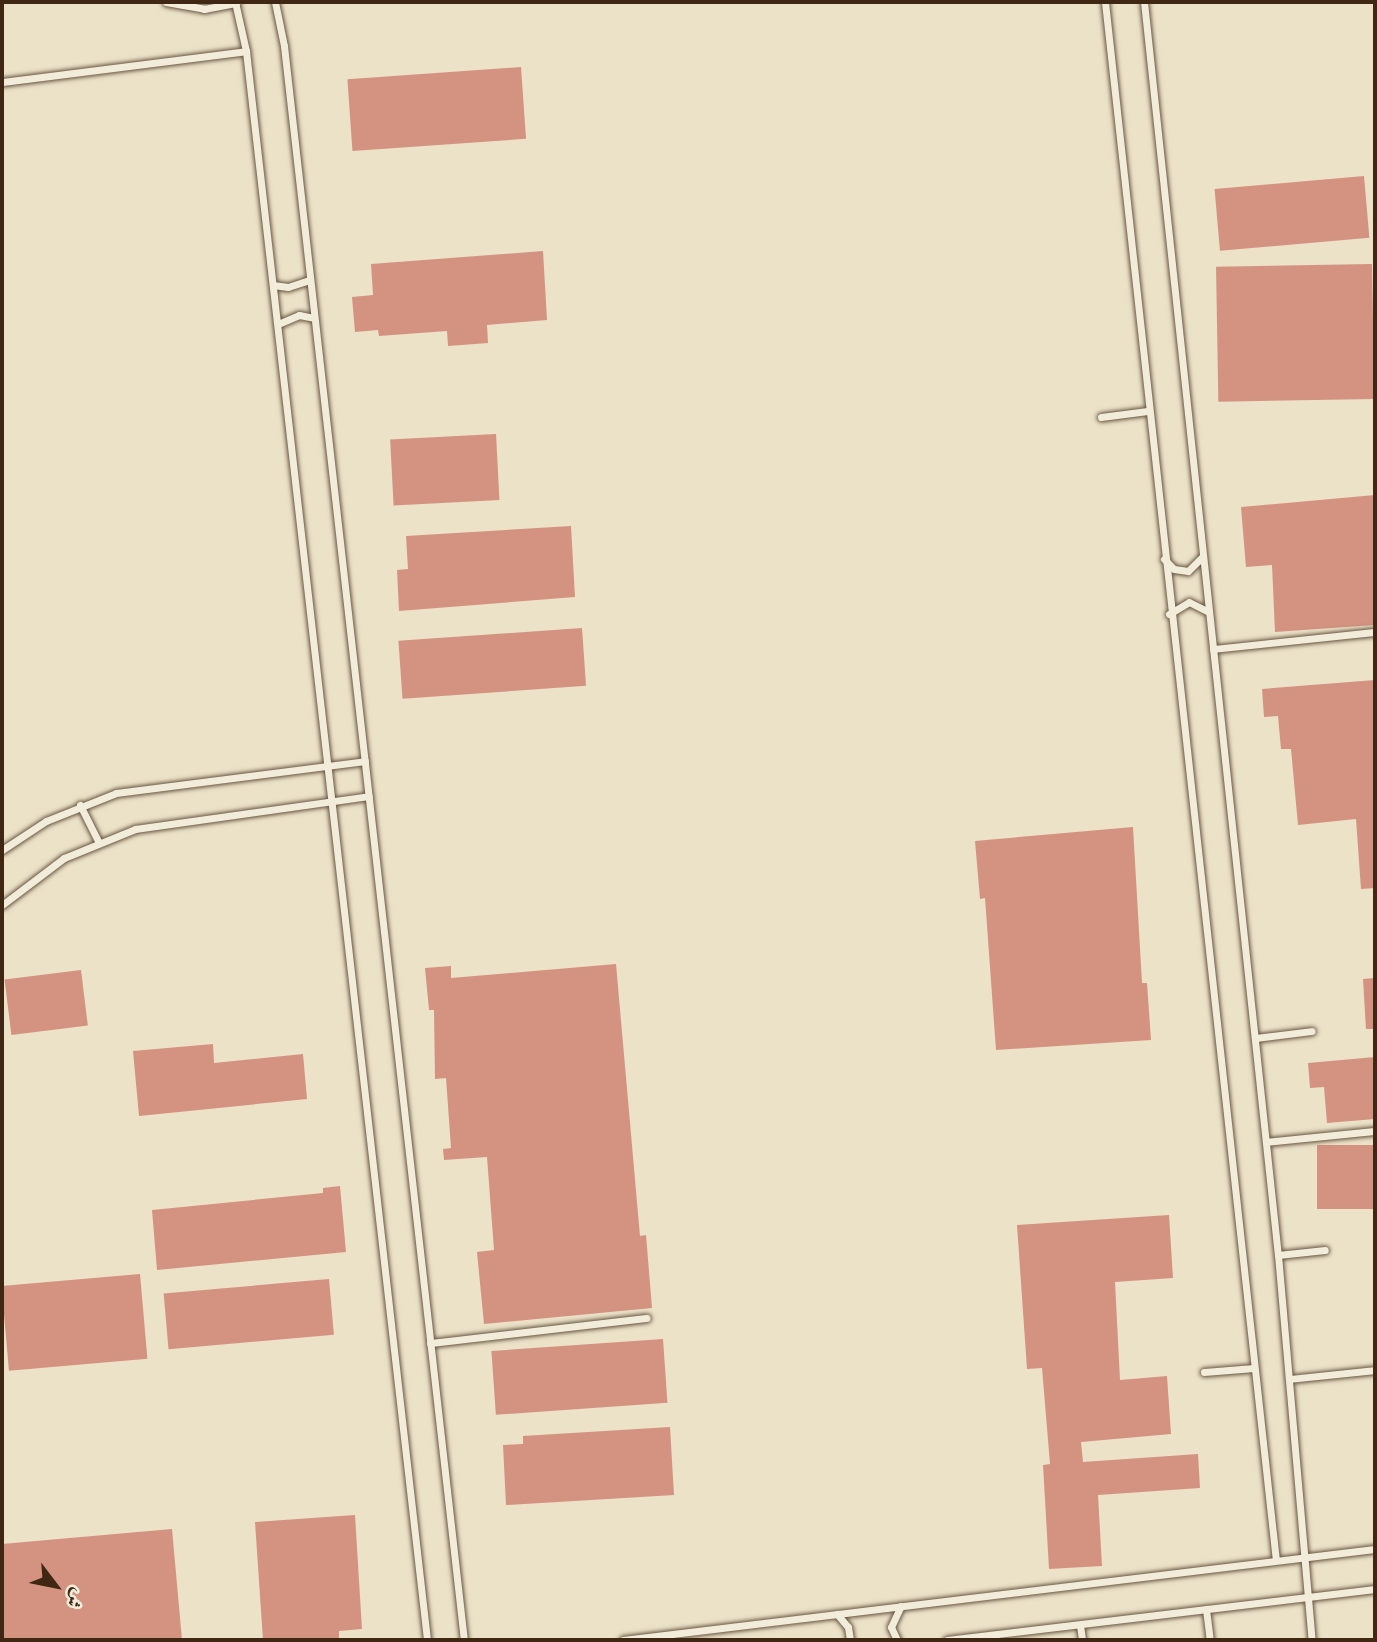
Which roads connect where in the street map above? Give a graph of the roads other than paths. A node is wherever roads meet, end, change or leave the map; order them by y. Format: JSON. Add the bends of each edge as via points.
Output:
{"nodes":[{"id":1,"x":166,"y":2,"type":"edge"},
{"id":2,"x":275,"y":2,"type":"edge"},
{"id":3,"x":1105,"y":2,"type":"edge"},
{"id":4,"x":1144,"y":2,"type":"edge"},
{"id":5,"x":236,"y":3,"type":"edge"},
{"id":6,"x":246,"y":51,"type":"junction"},
{"id":7,"x":2,"y":82,"type":"edge"},
{"id":8,"x":310,"y":280,"type":"junction"},
{"id":9,"x":273,"y":285,"type":"junction"},
{"id":10,"x":314,"y":318,"type":"junction"},
{"id":11,"x":278,"y":324,"type":"junction"},
{"id":12,"x":1148,"y":411,"type":"junction"},
{"id":13,"x":1101,"y":417,"type":"dead end"},
{"id":14,"x":1203,"y":556,"type":"junction"},
{"id":15,"x":1164,"y":559,"type":"junction"},
{"id":16,"x":1209,"y":612,"type":"junction"},
{"id":17,"x":1169,"y":614,"type":"junction"},
{"id":18,"x":1375,"y":632,"type":"edge"},
{"id":19,"x":1213,"y":649,"type":"junction"},
{"id":20,"x":365,"y":761,"type":"junction"},
{"id":21,"x":328,"y":765,"type":"junction"},
{"id":22,"x":369,"y":796,"type":"junction"},
{"id":23,"x":332,"y":801,"type":"junction"},
{"id":24,"x":80,"y":805,"type":"junction"},
{"id":25,"x":98,"y":841,"type":"junction"},
{"id":26,"x":2,"y":850,"type":"edge"},
{"id":27,"x":2,"y":905,"type":"edge"},
{"id":28,"x":1312,"y":1031,"type":"dead end"},
{"id":29,"x":1255,"y":1038,"type":"junction"},
{"id":30,"x":1375,"y":1131,"type":"edge"},
{"id":31,"x":1266,"y":1142,"type":"junction"},
{"id":32,"x":1325,"y":1250,"type":"dead end"},
{"id":33,"x":1278,"y":1255,"type":"junction"},
{"id":34,"x":648,"y":1318,"type":"dead end"},
{"id":35,"x":430,"y":1343,"type":"junction"},
{"id":36,"x":1254,"y":1368,"type":"junction"},
{"id":37,"x":1375,"y":1370,"type":"edge"},
{"id":38,"x":1204,"y":1372,"type":"dead end"},
{"id":39,"x":1289,"y":1379,"type":"junction"},
{"id":40,"x":1375,"y":1549,"type":"edge"},
{"id":41,"x":1305,"y":1557,"type":"junction"},
{"id":42,"x":1276,"y":1560,"type":"junction"},
{"id":43,"x":1375,"y":1589,"type":"edge"},
{"id":44,"x":1306,"y":1597,"type":"junction"},
{"id":45,"x":902,"y":1606,"type":"junction"},
{"id":46,"x":1206,"y":1609,"type":"junction"},
{"id":47,"x":837,"y":1614,"type":"junction"},
{"id":48,"x":1080,"y":1625,"type":"junction"},
{"id":49,"x":428,"y":1640,"type":"edge"},
{"id":50,"x":464,"y":1640,"type":"edge"},
{"id":51,"x":623,"y":1640,"type":"edge"},
{"id":52,"x":850,"y":1640,"type":"edge"},
{"id":53,"x":898,"y":1640,"type":"edge"},
{"id":54,"x":947,"y":1640,"type":"edge"},
{"id":55,"x":1082,"y":1640,"type":"edge"},
{"id":56,"x":1210,"y":1640,"type":"edge"},
{"id":57,"x":1312,"y":1640,"type":"edge"}],
"edges":[{"from":1,"to":5,"type":"lane","via":[[204,9]]},
{"from":2,"to":8,"type":"lane"},
{"from":3,"to":12,"type":"lane"},
{"from":4,"to":14,"type":"lane"},
{"from":5,"to":6,"type":"lane"},
{"from":6,"to":7,"type":"lane"},
{"from":6,"to":9,"type":"lane"},
{"from":8,"to":9,"type":"lane","via":[[296,286]]},
{"from":8,"to":10,"type":"lane"},
{"from":9,"to":11,"type":"lane"},
{"from":10,"to":11,"type":"lane","via":[[299,315]]},
{"from":10,"to":20,"type":"lane"},
{"from":11,"to":21,"type":"lane"},
{"from":12,"to":13,"type":"lane"},
{"from":12,"to":15,"type":"lane"},
{"from":14,"to":15,"type":"lane","via":[[1188,571],[1174,569]]},
{"from":14,"to":16,"type":"lane"},
{"from":15,"to":17,"type":"lane"},
{"from":16,"to":17,"type":"lane","via":[[1189,602]]},
{"from":16,"to":19,"type":"lane"},
{"from":17,"to":36,"type":"lane"},
{"from":18,"to":19,"type":"lane"},
{"from":19,"to":29,"type":"lane"},
{"from":20,"to":21,"type":"lane"},
{"from":20,"to":22,"type":"lane"},
{"from":21,"to":23,"type":"lane"},
{"from":21,"to":24,"type":"lane","via":[[153,786]]},
{"from":22,"to":23,"type":"lane"},
{"from":22,"to":35,"type":"lane"},
{"from":23,"to":25,"type":"lane","via":[[172,822]]},
{"from":23,"to":49,"type":"lane"},
{"from":24,"to":25,"type":"lane"},
{"from":24,"to":26,"type":"lane"},
{"from":25,"to":27,"type":"lane","via":[[32,879]]},
{"from":28,"to":29,"type":"lane"},
{"from":29,"to":31,"type":"lane"},
{"from":30,"to":31,"type":"lane"},
{"from":31,"to":33,"type":"lane"},
{"from":32,"to":33,"type":"lane"},
{"from":33,"to":39,"type":"lane"},
{"from":34,"to":35,"type":"lane"},
{"from":35,"to":50,"type":"lane"},
{"from":36,"to":38,"type":"lane"},
{"from":36,"to":42,"type":"lane"},
{"from":37,"to":39,"type":"lane"},
{"from":39,"to":41,"type":"lane"},
{"from":40,"to":41,"type":"lane"},
{"from":41,"to":42,"type":"lane"},
{"from":41,"to":44,"type":"lane"},
{"from":42,"to":45,"type":"lane"},
{"from":43,"to":44,"type":"lane"},
{"from":44,"to":46,"type":"lane"},
{"from":44,"to":57,"type":"lane"},
{"from":45,"to":47,"type":"lane"},
{"from":45,"to":53,"type":"lane","via":[[891,1627]]},
{"from":46,"to":48,"type":"lane"},
{"from":46,"to":56,"type":"lane"},
{"from":47,"to":51,"type":"lane"},
{"from":47,"to":52,"type":"lane","via":[[848,1627]]},
{"from":48,"to":54,"type":"lane"},
{"from":48,"to":55,"type":"lane"}]}
